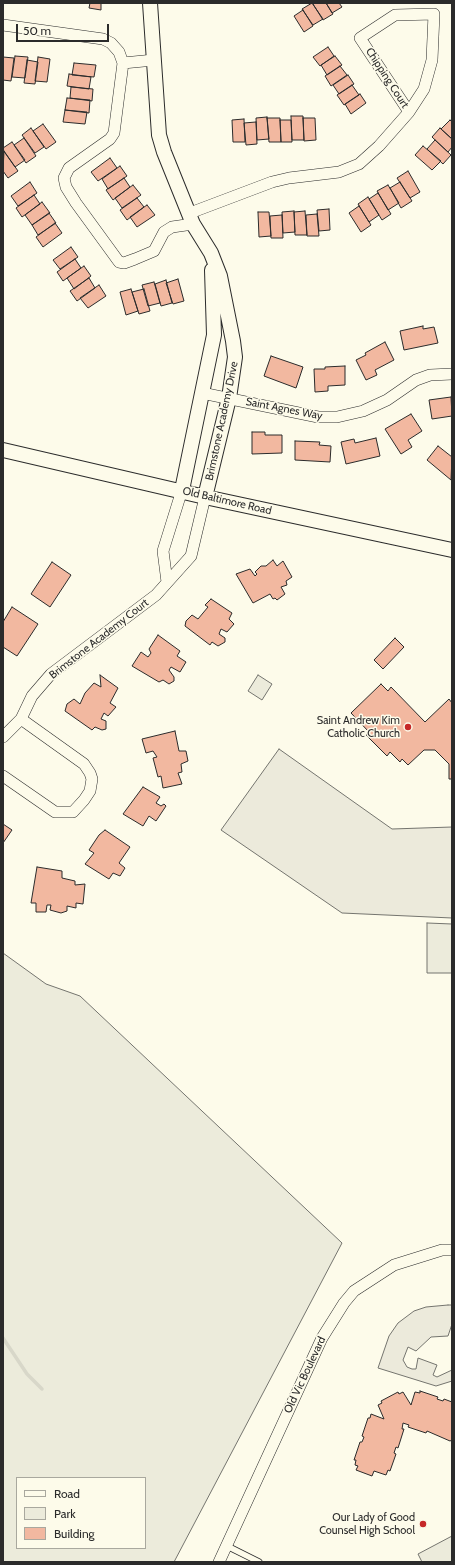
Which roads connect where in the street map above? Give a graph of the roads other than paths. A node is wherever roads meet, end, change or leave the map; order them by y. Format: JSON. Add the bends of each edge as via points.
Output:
{"nodes":[{"id":1,"x":150,"y":3,"type":"edge"},
{"id":2,"x":3,"y":25,"type":"edge"},
{"id":3,"x":154,"y":60,"type":"junction"},
{"id":4,"x":123,"y":64,"type":"junction"},
{"id":5,"x":409,"y":112,"type":"junction"},
{"id":6,"x":192,"y":218,"type":"junction"},
{"id":7,"x":211,"y":253,"type":"junction"},
{"id":8,"x":452,"y":374,"type":"edge"},
{"id":9,"x":202,"y":393,"type":"junction"},
{"id":10,"x":229,"y":398,"type":"junction"},
{"id":11,"x":3,"y":450,"type":"edge"},
{"id":12,"x":182,"y":490,"type":"junction"},
{"id":13,"x":205,"y":497,"type":"junction"},
{"id":14,"x":452,"y":550,"type":"edge"},
{"id":15,"x":167,"y":582,"type":"junction"},
{"id":16,"x":21,"y":719,"type":"junction"},
{"id":17,"x":3,"y":737,"type":"edge"},
{"id":18,"x":3,"y":776,"type":"edge"},
{"id":19,"x":452,"y":1250,"type":"edge"},
{"id":20,"x":227,"y":1546,"type":"junction"},
{"id":21,"x":219,"y":1562,"type":"edge"},
{"id":22,"x":259,"y":1562,"type":"edge"}],
"edges":[{"from":1,"to":3,"type":"street","name":"Brimstone Academy Drive"},
{"from":2,"to":4,"type":"street","via":[[103,39],[119,52]]},
{"from":3,"to":4,"type":"street"},
{"from":3,"to":6,"type":"street","name":"Brimstone Academy Drive","via":[[159,135]]},
{"from":4,"to":6,"type":"street","name":"Chipping Court","via":[[114,133],[110,139],[69,168],[64,178],[66,187],[119,262],[124,263],[154,251],[164,232]]},
{"from":5,"to":5,"type":"street","name":"Chipping Court","via":[[424,89],[429,74],[434,14],[395,15],[360,38]]},
{"from":5,"to":6,"type":"street","name":"Chipping Court","via":[[368,156],[349,169],[272,182]]},
{"from":6,"to":7,"type":"street","name":"Brimstone Academy Drive"},
{"from":7,"to":9,"type":"street","name":"Brimstone Academy Drive","via":[[214,335]]},
{"from":7,"to":10,"type":"street","name":"Brimstone Academy Drive","via":[[224,293],[234,341],[235,357]]},
{"from":8,"to":10,"type":"street","name":"Saint Agnes Way","via":[[430,375],[416,380],[387,400],[363,411],[337,417],[318,417]]},
{"from":9,"to":10,"type":"street","name":"Saint Agnes Way"},
{"from":9,"to":12,"type":"street","name":"Brimstone Academy Drive"},
{"from":10,"to":13,"type":"street","name":"Brimstone Academy Drive"},
{"from":11,"to":12,"type":"street","name":"Old Baltimore Road"},
{"from":12,"to":13,"type":"street","name":"Old Baltimore Road"},
{"from":12,"to":15,"type":"street","via":[[163,550]]},
{"from":13,"to":14,"type":"street","name":"Old Baltimore Road"},
{"from":13,"to":15,"type":"street","name":"Brimstone Academy Court","via":[[191,556]]},
{"from":15,"to":16,"type":"street","name":"Brimstone Academy Court","via":[[156,595],[51,674],[32,696]]},
{"from":16,"to":17,"type":"street","name":"Brimstone Academy Court"},
{"from":16,"to":18,"type":"street","via":[[84,764],[92,779],[90,791],[74,812],[55,812]]},
{"from":19,"to":20,"type":"street","name":"Old Vic Boulevard","via":[[442,1250],[394,1265],[354,1291],[344,1303],[322,1338]]},
{"from":20,"to":21,"type":"street","name":"Old Vic Boulevard"},
{"from":20,"to":22,"type":"lane"}]}
